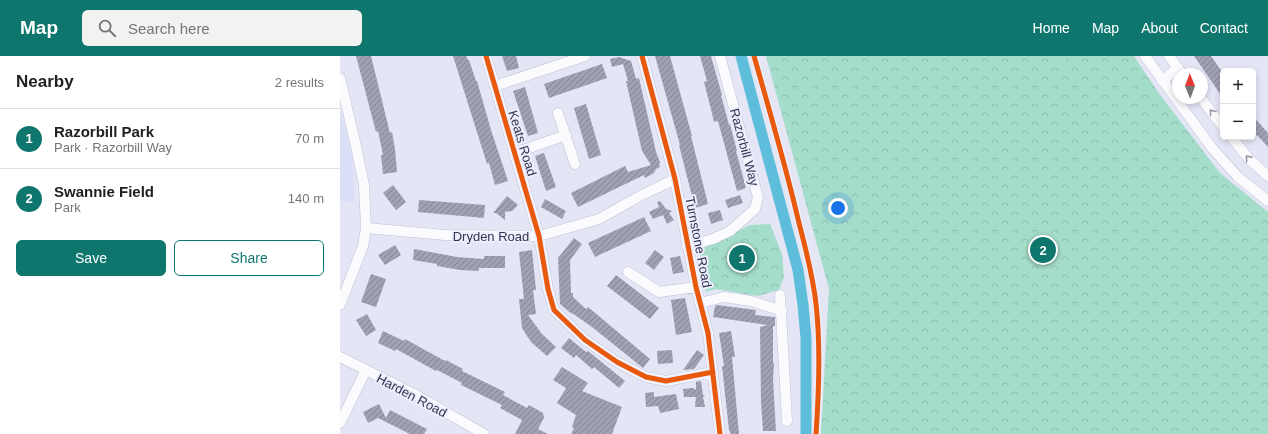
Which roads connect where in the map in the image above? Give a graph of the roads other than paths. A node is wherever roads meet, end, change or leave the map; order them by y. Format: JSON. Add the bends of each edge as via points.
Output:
{"nodes":[{"id":1,"x":486,"y":56,"type":"edge"},
{"id":2,"x":585,"y":56,"type":"edge"},
{"id":3,"x":642,"y":56,"type":"edge"},
{"id":4,"x":720,"y":56,"type":"edge"},
{"id":5,"x":1145,"y":56,"type":"edge"},
{"id":6,"x":1169,"y":56,"type":"edge"},
{"id":7,"x":1178,"y":68,"type":"edge"},
{"id":8,"x":1172,"y":75,"type":"edge"},
{"id":9,"x":340,"y":78,"type":"edge"},
{"id":10,"x":1162,"y":81,"type":"junction"},
{"id":11,"x":494,"y":86,"type":"junction"},
{"id":12,"x":1206,"y":104,"type":"edge"},
{"id":13,"x":558,"y":113,"type":"dead end"},
{"id":14,"x":1220,"y":122,"type":"edge"},
{"id":15,"x":566,"y":135,"type":"junction"},
{"id":16,"x":1233,"y":140,"type":"edge"},
{"id":17,"x":515,"y":153,"type":"junction"},
{"id":18,"x":575,"y":164,"type":"dead end"},
{"id":19,"x":1268,"y":176,"type":"edge"},
{"id":20,"x":675,"y":179,"type":"junction"},
{"id":21,"x":1268,"y":201,"type":"edge"},
{"id":22,"x":366,"y":228,"type":"junction"},
{"id":23,"x":539,"y":236,"type":"junction"},
{"id":24,"x":687,"y":246,"type":"junction"},
{"id":25,"x":628,"y":272,"type":"dead end"},
{"id":26,"x":696,"y":288,"type":"junction"},
{"id":27,"x":780,"y":295,"type":"dead end"},
{"id":28,"x":700,"y":303,"type":"junction"},
{"id":29,"x":340,"y":305,"type":"edge"},
{"id":30,"x":782,"y":311,"type":"junction"},
{"id":31,"x":340,"y":357,"type":"edge"},
{"id":32,"x":366,"y":370,"type":"junction"},
{"id":33,"x":713,"y":372,"type":"junction"},
{"id":34,"x":787,"y":421,"type":"dead end"},
{"id":35,"x":340,"y":422,"type":"edge"},
{"id":36,"x":482,"y":434,"type":"edge"},
{"id":37,"x":720,"y":434,"type":"edge"}],
"edges":[{"from":1,"to":11,"type":"street","name":"Keats Road"},
{"from":2,"to":11,"type":"street"},
{"from":3,"to":20,"type":"street","name":"Turnstone Road"},
{"from":4,"to":24,"type":"street","name":"Razorbill Way","via":[[758,197],[755,209],[730,231]]},
{"from":5,"to":10,"type":"street"},
{"from":6,"to":7,"type":"street"},
{"from":8,"to":10,"type":"street"},
{"from":9,"to":22,"type":"street","via":[[364,185]]},
{"from":10,"to":21,"type":"street","via":[[1212,148],[1238,177]]},
{"from":11,"to":17,"type":"street","name":"Keats Road"},
{"from":14,"to":12,"type":"street","one_way":true},
{"from":13,"to":15,"type":"street"},
{"from":15,"to":17,"type":"street"},
{"from":15,"to":18,"type":"street"},
{"from":19,"to":16,"type":"street","one_way":true},
{"from":17,"to":23,"type":"street","name":"Keats Road"},
{"from":20,"to":23,"type":"street","name":"Dryden Road","via":[[599,219]]},
{"from":20,"to":24,"type":"street","name":"Turnstone Road"},
{"from":22,"to":23,"type":"street","name":"Dryden Road","via":[[445,236]]},
{"from":22,"to":29,"type":"street","via":[[363,246]]},
{"from":23,"to":33,"type":"street","name":"Keats Road","via":[[554,310],[585,340],[617,362],[646,377],[666,381]]},
{"from":24,"to":26,"type":"street","name":"Turnstone Road"},
{"from":25,"to":26,"type":"street","via":[[660,292]]},
{"from":26,"to":28,"type":"street","name":"Turnstone Road"},
{"from":27,"to":30,"type":"street"},
{"from":28,"to":30,"type":"street","via":[[724,297],[751,301]]},
{"from":28,"to":33,"type":"street","name":"Turnstone Road","via":[[708,333]]},
{"from":30,"to":34,"type":"street"},
{"from":31,"to":32,"type":"street","name":"Harden Road"},
{"from":32,"to":35,"type":"street"},
{"from":32,"to":36,"type":"street","name":"Harden Road","via":[[416,395]]},
{"from":33,"to":37,"type":"street","name":"Turnstone Road"}]}
